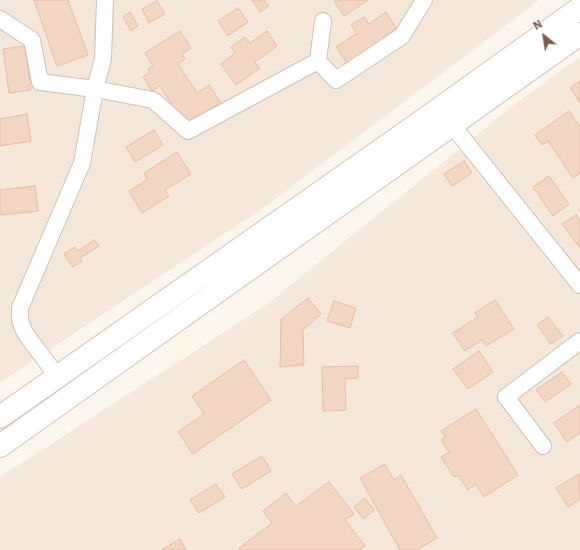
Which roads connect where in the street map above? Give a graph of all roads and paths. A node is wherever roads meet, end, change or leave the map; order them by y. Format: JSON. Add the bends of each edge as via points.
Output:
{"nodes":[{"id":1,"x":105,"y":0,"type":"edge"},
{"id":2,"x":424,"y":0,"type":"edge"},
{"id":3,"x":580,"y":8,"type":"edge"},
{"id":4,"x":0,"y":19,"type":"edge"},
{"id":5,"x":323,"y":21,"type":"dead end"},
{"id":6,"x":580,"y":34,"type":"edge"},
{"id":7,"x":318,"y":61,"type":"junction"},
{"id":8,"x":95,"y":89,"type":"junction"},
{"id":9,"x":452,"y":125,"type":"junction"},
{"id":10,"x":580,"y":285,"type":"edge"},
{"id":11,"x":580,"y":341,"type":"edge"},
{"id":12,"x":57,"y":376,"type":"junction"},
{"id":13,"x":0,"y":416,"type":"edge"},
{"id":14,"x":0,"y":446,"type":"edge"},
{"id":15,"x":543,"y":446,"type":"dead end"}],
"edges":[{"from":1,"to":8,"type":"street","via":[[103,59]]},
{"from":2,"to":7,"type":"street","via":[[402,36],[336,80]]},
{"from":3,"to":12,"type":"main road"},
{"from":4,"to":8,"type":"street","via":[[32,40],[40,82]]},
{"from":5,"to":7,"type":"street"},
{"from":6,"to":9,"type":"main road"},
{"from":7,"to":8,"type":"street","via":[[188,131],[153,100]]},
{"from":8,"to":12,"type":"street","via":[[82,162],[20,308],[20,322],[25,333]]},
{"from":9,"to":10,"type":"street"},
{"from":9,"to":14,"type":"main road"},
{"from":11,"to":15,"type":"street","via":[[506,397]]},
{"from":12,"to":13,"type":"main road"}]}
